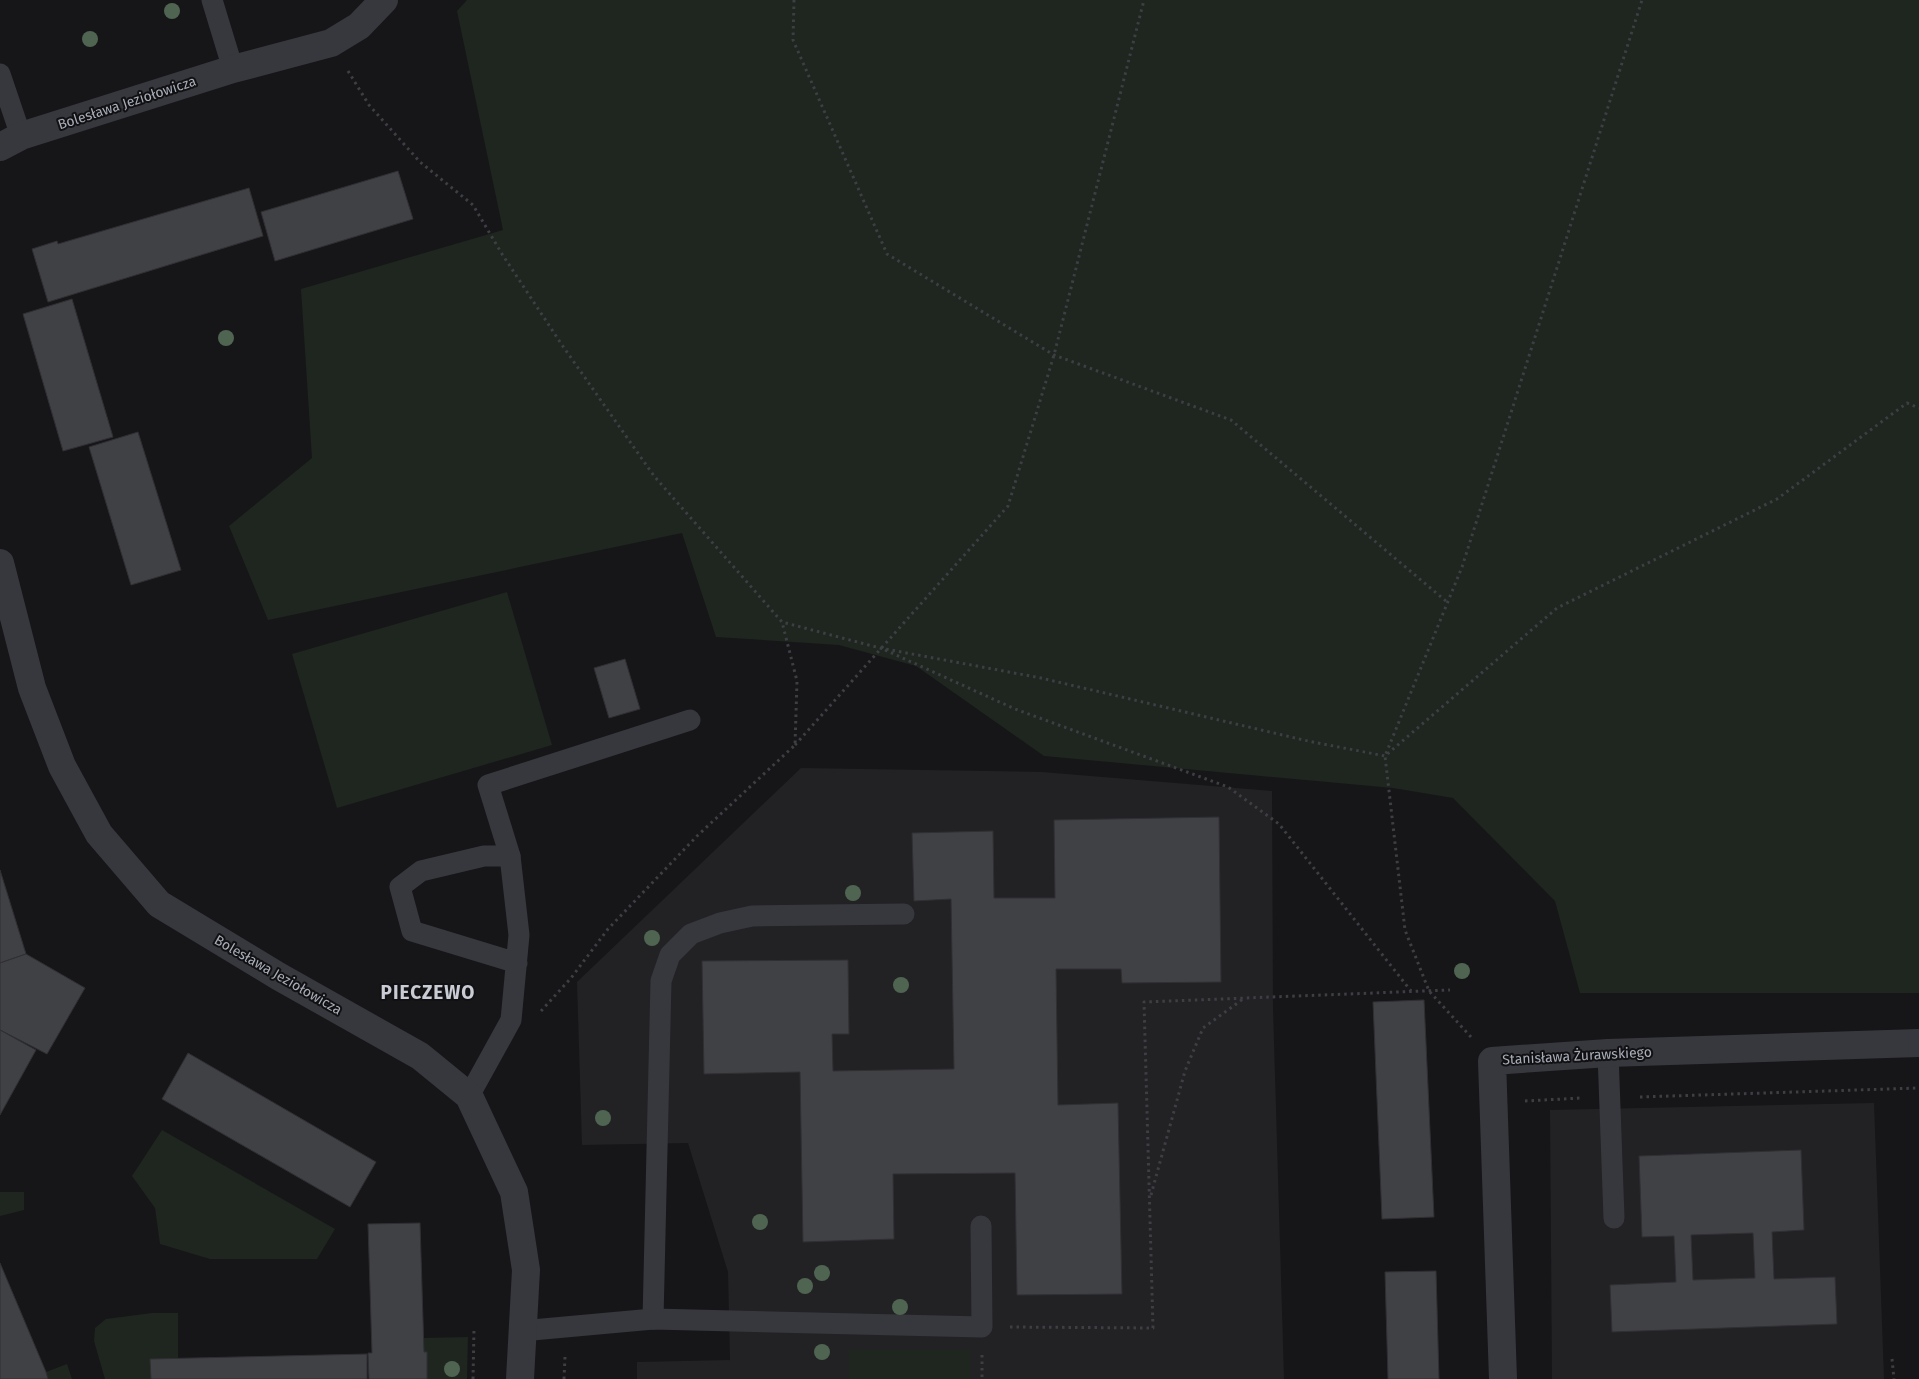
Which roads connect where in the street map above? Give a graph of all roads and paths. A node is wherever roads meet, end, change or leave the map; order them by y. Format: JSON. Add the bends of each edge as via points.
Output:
{"nodes":[{"id":1,"x":212,"y":0,"type":"edge"},
{"id":2,"x":384,"y":0,"type":"edge"},
{"id":3,"x":794,"y":0,"type":"edge"},
{"id":4,"x":1144,"y":0,"type":"edge"},
{"id":5,"x":1642,"y":0,"type":"edge"},
{"id":6,"x":331,"y":43,"type":"junction"},
{"id":7,"x":233,"y":69,"type":"junction"},
{"id":8,"x":0,"y":74,"type":"edge"},
{"id":9,"x":11,"y":142,"type":"edge"},
{"id":10,"x":1054,"y":355,"type":"junction"},
{"id":11,"x":1919,"y":408,"type":"edge"},
{"id":12,"x":0,"y":563,"type":"edge"},
{"id":13,"x":1448,"y":602,"type":"junction"},
{"id":14,"x":782,"y":622,"type":"junction"},
{"id":15,"x":880,"y":648,"type":"junction"},
{"id":16,"x":690,"y":720,"type":"dead end"},
{"id":17,"x":795,"y":745,"type":"junction"},
{"id":18,"x":1385,"y":756,"type":"junction"},
{"id":19,"x":510,"y":856,"type":"junction"},
{"id":20,"x":904,"y":914,"type":"dead end"},
{"id":21,"x":517,"y":963,"type":"junction"},
{"id":22,"x":1450,"y":990,"type":"dead end"},
{"id":23,"x":1411,"y":991,"type":"junction"},
{"id":24,"x":1429,"y":991,"type":"junction"},
{"id":25,"x":1243,"y":998,"type":"junction"},
{"id":26,"x":512,"y":1020,"type":"junction"},
{"id":27,"x":1919,"y":1043,"type":"edge"},
{"id":28,"x":1608,"y":1053,"type":"junction"},
{"id":29,"x":1492,"y":1061,"type":"junction"},
{"id":30,"x":1919,"y":1088,"type":"edge"},
{"id":31,"x":469,"y":1096,"type":"junction"},
{"id":32,"x":1609,"y":1098,"type":"junction"},
{"id":33,"x":1493,"y":1102,"type":"junction"},
{"id":34,"x":1150,"y":1200,"type":"junction"},
{"id":35,"x":1614,"y":1218,"type":"dead end"},
{"id":36,"x":981,"y":1226,"type":"dead end"},
{"id":37,"x":653,"y":1319,"type":"junction"},
{"id":38,"x":982,"y":1326,"type":"junction"},
{"id":39,"x":474,"y":1329,"type":"dead end"},
{"id":40,"x":521,"y":1331,"type":"junction"},
{"id":41,"x":565,"y":1352,"type":"dead end"},
{"id":42,"x":1892,"y":1359,"type":"dead end"},
{"id":43,"x":473,"y":1379,"type":"edge"},
{"id":44,"x":520,"y":1379,"type":"edge"},
{"id":45,"x":564,"y":1379,"type":"edge"},
{"id":46,"x":1503,"y":1379,"type":"edge"},
{"id":47,"x":1894,"y":1379,"type":"edge"}],
"edges":[{"from":1,"to":7,"type":"lane"},
{"from":2,"to":6,"type":"street","name":"Bolesława Jeziołowicza","via":[[360,26]]},
{"from":3,"to":10,"type":"path","via":[[793,40],[887,254]]},
{"from":4,"to":10,"type":"path"},
{"from":5,"to":13,"type":"path","via":[[1462,567]]},
{"from":6,"to":7,"type":"street","name":"Bolesława Jeziołowicza"},
{"from":6,"to":14,"type":"path","via":[[369,105],[420,162],[473,205],[562,345],[654,476]]},
{"from":7,"to":9,"type":"street","name":"Bolesława Jeziołowicza"},
{"from":8,"to":9,"type":"lane","name":"Bolesława Jeziołowicza"},
{"from":10,"to":13,"type":"path","via":[[1231,420]]},
{"from":10,"to":15,"type":"path","via":[[1008,506]]},
{"from":11,"to":18,"type":"path","via":[[1907,403],[1777,499],[1557,608]]},
{"from":12,"to":31,"type":"street","name":"Bolesława Jeziołowicza","via":[[32,688],[62,766],[99,834],[159,904],[420,1056]]},
{"from":13,"to":18,"type":"path"},
{"from":14,"to":15,"type":"path"},
{"from":14,"to":17,"type":"path","via":[[797,681]]},
{"from":15,"to":17,"type":"path"},
{"from":15,"to":18,"type":"path","via":[[1041,678]]},
{"from":15,"to":23,"type":"path","via":[[1015,708],[1228,787],[1279,824]]},
{"from":16,"to":19,"type":"lane","via":[[488,785]]},
{"from":17,"to":26,"type":"path","via":[[697,836],[615,922],[543,1010]]},
{"from":18,"to":24,"type":"path","via":[[1405,930]]},
{"from":19,"to":21,"type":"lane","via":[[519,935]]},
{"from":19,"to":21,"type":"lane","via":[[484,856],[421,871],[400,888],[412,931]]},
{"from":20,"to":37,"type":"lane","via":[[752,916],[692,934],[670,956],[661,980]]},
{"from":21,"to":26,"type":"lane"},
{"from":22,"to":24,"type":"path"},
{"from":23,"to":24,"type":"path"},
{"from":23,"to":25,"type":"path"},
{"from":24,"to":29,"type":"path"},
{"from":25,"to":34,"type":"path","via":[[1204,1028],[1185,1071]]},
{"from":25,"to":34,"type":"path","via":[[1144,1002]]},
{"from":26,"to":31,"type":"lane"},
{"from":27,"to":28,"type":"street","name":"Stanisława Żurawskiego"},
{"from":28,"to":29,"type":"street","name":"Stanisława Żurawskiego"},
{"from":28,"to":32,"type":"lane"},
{"from":29,"to":33,"type":"street","name":"Stanisława Żurawskiego"},
{"from":30,"to":32,"type":"path"},
{"from":31,"to":40,"type":"street","name":"Bolesława Jeziołowicza","via":[[514,1192],[526,1270]]},
{"from":32,"to":33,"type":"path"},
{"from":32,"to":35,"type":"lane"},
{"from":33,"to":46,"type":"street","name":"Stanisława Żurawskiego"},
{"from":34,"to":38,"type":"path","via":[[1153,1328]]},
{"from":36,"to":38,"type":"lane"},
{"from":37,"to":38,"type":"lane"},
{"from":37,"to":40,"type":"lane"},
{"from":39,"to":43,"type":"path"},
{"from":40,"to":44,"type":"street","name":"Bolesława Jeziołowicza"},
{"from":41,"to":45,"type":"path"},
{"from":42,"to":47,"type":"path"}]}
